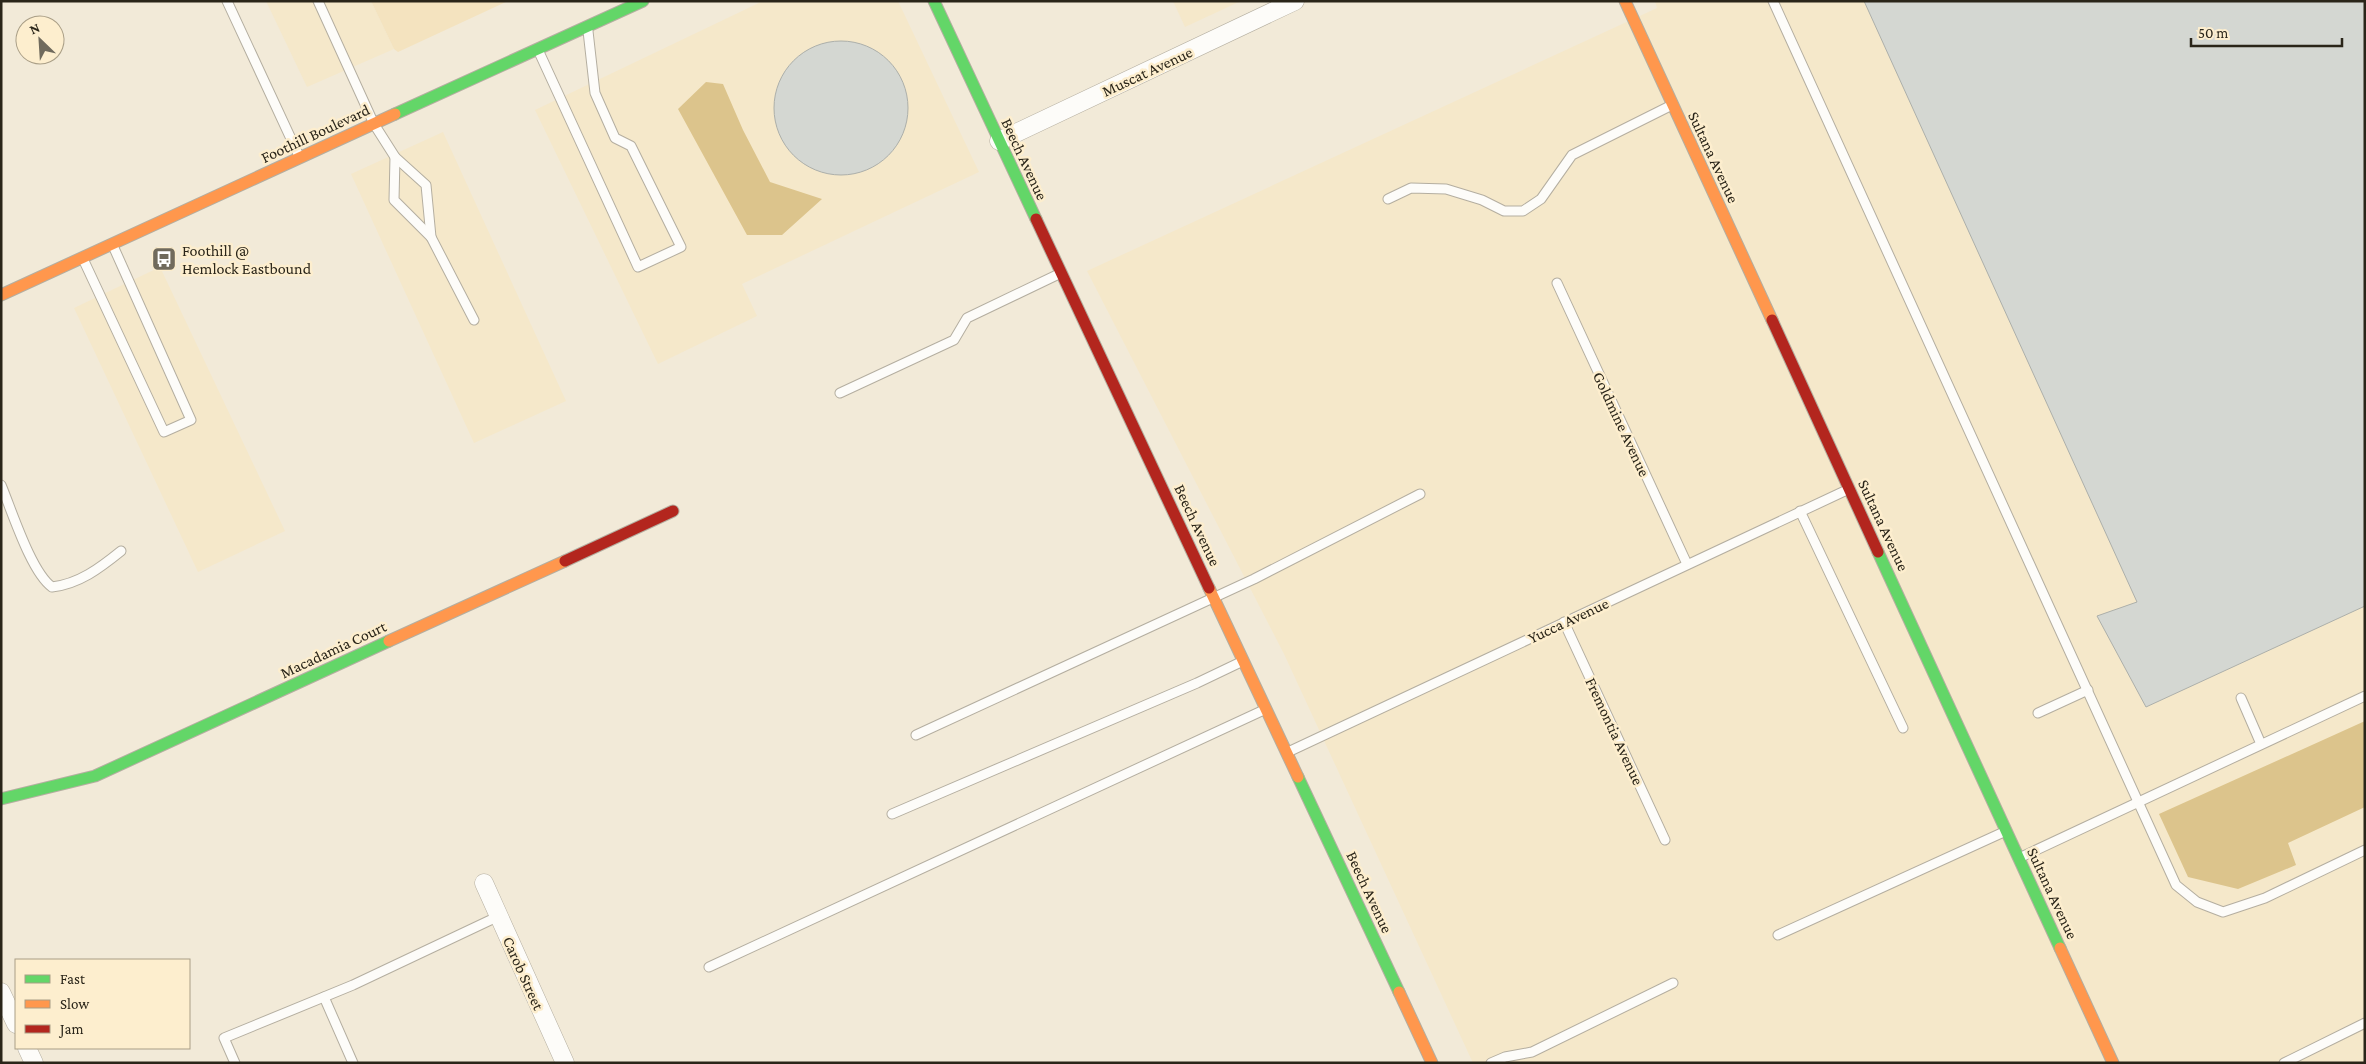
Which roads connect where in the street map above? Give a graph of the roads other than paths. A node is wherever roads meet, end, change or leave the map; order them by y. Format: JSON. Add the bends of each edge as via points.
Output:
{"nodes":[{"id":1,"x":227,"y":1,"type":"edge"},
{"id":2,"x":318,"y":1,"type":"edge"},
{"id":3,"x":643,"y":1,"type":"edge"},
{"id":4,"x":934,"y":1,"type":"edge"},
{"id":5,"x":1295,"y":1,"type":"edge"},
{"id":6,"x":1625,"y":1,"type":"edge"},
{"id":7,"x":1773,"y":1,"type":"edge"},
{"id":8,"x":587,"y":27,"type":"junction"},
{"id":9,"x":538,"y":49,"type":"junction"},
{"id":10,"x":1672,"y":105,"type":"junction"},
{"id":11,"x":374,"y":124,"type":"junction"},
{"id":12,"x":999,"y":141,"type":"junction"},
{"id":13,"x":395,"y":157,"type":"junction"},
{"id":14,"x":300,"y":158,"type":"junction"},
{"id":15,"x":1388,"y":199,"type":"dead end"},
{"id":16,"x":431,"y":237,"type":"junction"},
{"id":17,"x":113,"y":245,"type":"junction"},
{"id":18,"x":83,"y":259,"type":"junction"},
{"id":19,"x":1062,"y":273,"type":"junction"},
{"id":20,"x":1557,"y":283,"type":"dead end"},
{"id":21,"x":1,"y":295,"type":"edge"},
{"id":22,"x":474,"y":320,"type":"dead end"},
{"id":23,"x":840,"y":393,"type":"dead end"},
{"id":24,"x":1,"y":485,"type":"edge"},
{"id":25,"x":1849,"y":488,"type":"junction"},
{"id":26,"x":1420,"y":494,"type":"dead end"},
{"id":27,"x":673,"y":511,"type":"dead end"},
{"id":28,"x":1800,"y":511,"type":"junction"},
{"id":29,"x":121,"y":551,"type":"dead end"},
{"id":30,"x":1687,"y":564,"type":"junction"},
{"id":31,"x":1213,"y":597,"type":"junction"},
{"id":32,"x":1564,"y":622,"type":"junction"},
{"id":33,"x":1244,"y":661,"type":"junction"},
{"id":34,"x":2088,"y":690,"type":"junction"},
{"id":35,"x":2365,"y":696,"type":"edge"},
{"id":36,"x":2241,"y":698,"type":"dead end"},
{"id":37,"x":1266,"y":709,"type":"junction"},
{"id":38,"x":2038,"y":713,"type":"dead end"},
{"id":39,"x":1903,"y":728,"type":"dead end"},
{"id":40,"x":916,"y":734,"type":"dead end"},
{"id":41,"x":2261,"y":744,"type":"junction"},
{"id":42,"x":1286,"y":752,"type":"junction"},
{"id":43,"x":1,"y":799,"type":"edge"},
{"id":44,"x":2138,"y":801,"type":"junction"},
{"id":45,"x":892,"y":814,"type":"dead end"},
{"id":46,"x":2006,"y":831,"type":"junction"},
{"id":47,"x":1665,"y":840,"type":"dead end"},
{"id":48,"x":2365,"y":850,"type":"edge"},
{"id":49,"x":2019,"y":858,"type":"junction"},
{"id":50,"x":484,"y":882,"type":"dead end"},
{"id":51,"x":499,"y":916,"type":"junction"},
{"id":52,"x":1778,"y":935,"type":"dead end"},
{"id":53,"x":709,"y":968,"type":"dead end"},
{"id":54,"x":1673,"y":983,"type":"dead end"},
{"id":55,"x":1,"y":992,"type":"edge"},
{"id":56,"x":324,"y":996,"type":"junction"},
{"id":57,"x":15,"y":1022,"type":"edge"},
{"id":58,"x":2365,"y":1023,"type":"edge"},
{"id":59,"x":27,"y":1049,"type":"edge"},
{"id":60,"x":34,"y":1063,"type":"edge"},
{"id":61,"x":235,"y":1063,"type":"edge"},
{"id":62,"x":353,"y":1063,"type":"edge"},
{"id":63,"x":565,"y":1063,"type":"edge"},
{"id":64,"x":1432,"y":1063,"type":"edge"},
{"id":65,"x":1491,"y":1063,"type":"edge"},
{"id":66,"x":2113,"y":1063,"type":"edge"},
{"id":67,"x":2284,"y":1063,"type":"edge"}],
"edges":[{"from":1,"to":14,"type":"lane"},
{"from":2,"to":11,"type":"lane"},
{"from":3,"to":8,"type":"main road","name":"Foothill Boulevard"},
{"from":4,"to":12,"type":"main road","name":"Beech Avenue"},
{"from":5,"to":12,"type":"street","name":"Muscat Avenue"},
{"from":6,"to":10,"type":"main road","name":"Sultana Avenue"},
{"from":7,"to":34,"type":"lane"},
{"from":8,"to":9,"type":"main road","name":"Foothill Boulevard"},
{"from":8,"to":9,"type":"lane","via":[[595,93],[615,138],[631,146],[681,246],[638,267]]},
{"from":9,"to":11,"type":"main road","name":"Foothill Boulevard"},
{"from":10,"to":15,"type":"lane","via":[[1572,155],[1541,199],[1523,211],[1504,211],[1446,189],[1411,188]]},
{"from":10,"to":25,"type":"main road","name":"Sultana Avenue"},
{"from":11,"to":13,"type":"lane"},
{"from":11,"to":14,"type":"main road","name":"Foothill Boulevard"},
{"from":12,"to":19,"type":"main road","name":"Beech Avenue"},
{"from":13,"to":16,"type":"lane","via":[[426,185]]},
{"from":13,"to":16,"type":"lane","via":[[394,200]]},
{"from":14,"to":17,"type":"main road","name":"Foothill Boulevard"},
{"from":16,"to":22,"type":"lane"},
{"from":17,"to":18,"type":"main road","name":"Foothill Boulevard"},
{"from":17,"to":18,"type":"lane","via":[[191,420],[164,432]]},
{"from":18,"to":21,"type":"main road","name":"Foothill Boulevard"},
{"from":19,"to":23,"type":"lane","via":[[967,318],[954,340]]},
{"from":19,"to":31,"type":"main road","name":"Beech Avenue"},
{"from":20,"to":30,"type":"lane","name":"Goldmine Avenue"},
{"from":24,"to":29,"type":"lane","via":[[33,562],[43,581],[52,587],[65,586],[94,572]]},
{"from":25,"to":28,"type":"lane","name":"Yucca Avenue"},
{"from":25,"to":46,"type":"main road","name":"Sultana Avenue"},
{"from":26,"to":31,"type":"lane"},
{"from":27,"to":43,"type":"main road","name":"Macadamia Court","via":[[96,776]]},
{"from":28,"to":30,"type":"lane","name":"Yucca Avenue"},
{"from":28,"to":39,"type":"lane"},
{"from":30,"to":32,"type":"lane","name":"Yucca Avenue"},
{"from":31,"to":33,"type":"main road","name":"Beech Avenue"},
{"from":31,"to":40,"type":"lane"},
{"from":32,"to":42,"type":"lane","name":"Yucca Avenue"},
{"from":32,"to":47,"type":"lane","name":"Fremontia Avenue"},
{"from":33,"to":37,"type":"main road","name":"Beech Avenue"},
{"from":33,"to":45,"type":"lane"},
{"from":34,"to":38,"type":"lane"},
{"from":34,"to":44,"type":"lane"},
{"from":35,"to":41,"type":"lane"},
{"from":36,"to":41,"type":"lane"},
{"from":37,"to":42,"type":"main road","name":"Beech Avenue"},
{"from":37,"to":53,"type":"lane"},
{"from":41,"to":44,"type":"lane"},
{"from":42,"to":64,"type":"main road","name":"Beech Avenue"},
{"from":44,"to":48,"type":"lane","via":[[2176,885],[2197,902],[2223,912],[2266,898]]},
{"from":44,"to":49,"type":"lane"},
{"from":46,"to":49,"type":"main road","name":"Sultana Avenue"},
{"from":46,"to":52,"type":"lane"},
{"from":49,"to":66,"type":"main road","name":"Sultana Avenue"},
{"from":50,"to":51,"type":"street","name":"Carob Street"},
{"from":51,"to":56,"type":"lane"},
{"from":51,"to":63,"type":"street","name":"Carob Street"},
{"from":54,"to":65,"type":"lane","via":[[1532,1052],[1505,1056]]},
{"from":55,"to":57,"type":"street"},
{"from":56,"to":61,"type":"lane","via":[[224,1038]]},
{"from":56,"to":62,"type":"lane"},
{"from":58,"to":67,"type":"lane"},
{"from":59,"to":60,"type":"street"}]}
